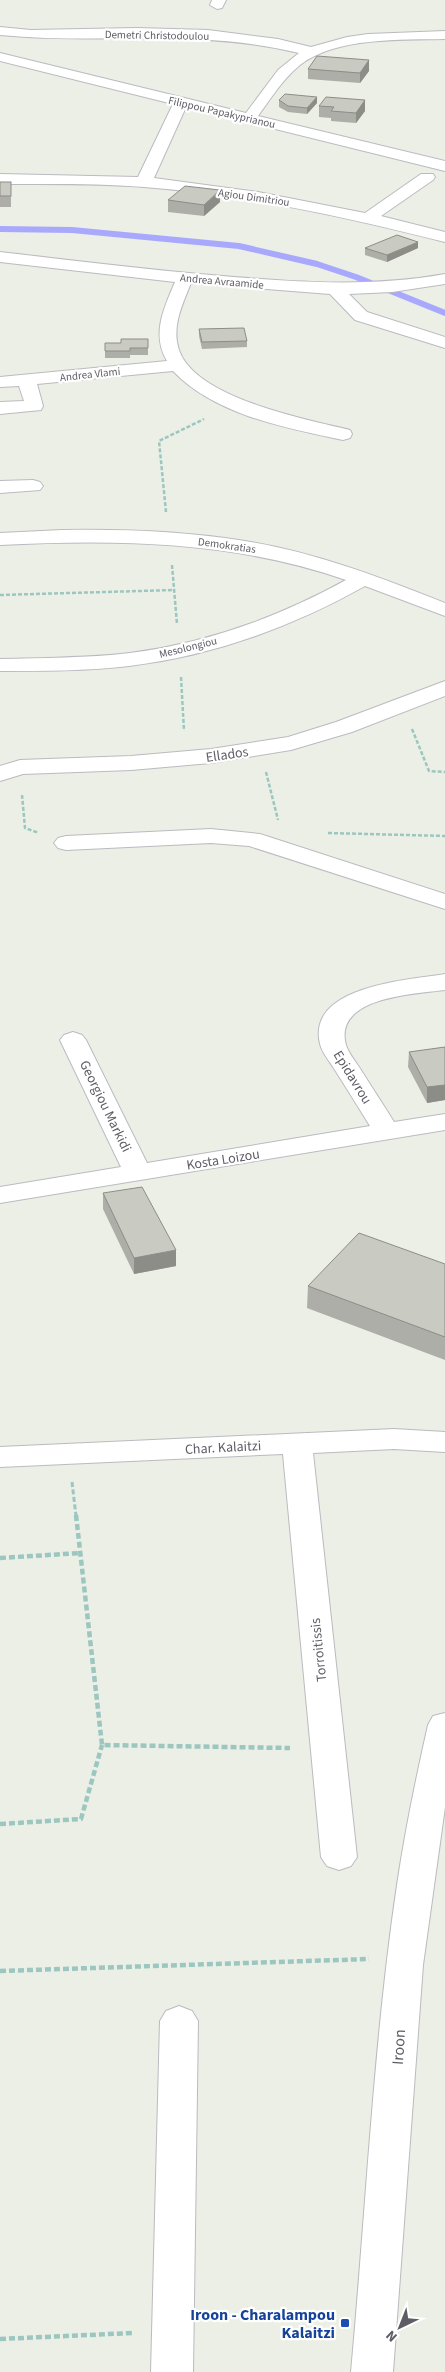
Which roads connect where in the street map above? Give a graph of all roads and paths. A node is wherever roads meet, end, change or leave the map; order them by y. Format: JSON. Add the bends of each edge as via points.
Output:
{"nodes":[{"id":1,"x":0,"y":31,"type":"edge"},
{"id":2,"x":445,"y":35,"type":"edge"},
{"id":3,"x":312,"y":52,"type":"junction"},
{"id":4,"x":0,"y":57,"type":"edge"},
{"id":5,"x":181,"y":102,"type":"junction"},
{"id":6,"x":250,"y":117,"type":"junction"},
{"id":7,"x":445,"y":166,"type":"edge"},
{"id":8,"x":427,"y":177,"type":"dead end"},
{"id":9,"x":0,"y":179,"type":"edge"},
{"id":10,"x":144,"y":182,"type":"junction"},
{"id":11,"x":370,"y":217,"type":"junction"},
{"id":12,"x":445,"y":237,"type":"edge"},
{"id":13,"x":0,"y":257,"type":"edge"},
{"id":14,"x":185,"y":278,"type":"junction"},
{"id":15,"x":445,"y":279,"type":"edge"},
{"id":16,"x":335,"y":289,"type":"junction"},
{"id":17,"x":445,"y":343,"type":"edge"},
{"id":18,"x":179,"y":365,"type":"junction"},
{"id":19,"x":27,"y":380,"type":"junction"},
{"id":20,"x":0,"y":382,"type":"edge"},
{"id":21,"x":0,"y":408,"type":"edge"},
{"id":22,"x":343,"y":434,"type":"dead end"},
{"id":23,"x":33,"y":486,"type":"dead end"},
{"id":24,"x":0,"y":487,"type":"edge"},
{"id":25,"x":0,"y":539,"type":"edge"},
{"id":26,"x":363,"y":579,"type":"junction"},
{"id":27,"x":174,"y":590,"type":"dead end"},
{"id":28,"x":0,"y":595,"type":"edge"},
{"id":29,"x":445,"y":610,"type":"edge"},
{"id":30,"x":0,"y":665,"type":"edge"},
{"id":31,"x":445,"y":688,"type":"edge"},
{"id":32,"x":402,"y":705,"type":"junction"},
{"id":33,"x":260,"y":748,"type":"junction"},
{"id":34,"x":10,"y":770,"type":"edge"},
{"id":35,"x":445,"y":772,"type":"edge"},
{"id":36,"x":322,"y":833,"type":"dead end"},
{"id":37,"x":445,"y":836,"type":"edge"},
{"id":38,"x":66,"y":842,"type":"joint"},
{"id":39,"x":266,"y":842,"type":"junction"},
{"id":40,"x":445,"y":902,"type":"edge"},
{"id":41,"x":445,"y":982,"type":"edge"},
{"id":42,"x":74,"y":1040,"type":"dead end"},
{"id":43,"x":445,"y":1122,"type":"edge"},
{"id":44,"x":386,"y":1132,"type":"junction"},
{"id":45,"x":138,"y":1173,"type":"junction"},
{"id":46,"x":0,"y":1195,"type":"edge"},
{"id":47,"x":445,"y":1442,"type":"edge"},
{"id":48,"x":297,"y":1443,"type":"junction"},
{"id":49,"x":69,"y":1454,"type":"junction"},
{"id":50,"x":0,"y":1457,"type":"edge"},
{"id":51,"x":80,"y":1553,"type":"junction"},
{"id":52,"x":0,"y":1558,"type":"edge"},
{"id":53,"x":445,"y":1725,"type":"edge"},
{"id":54,"x":102,"y":1746,"type":"junction"},
{"id":55,"x":329,"y":1749,"type":"junction"},
{"id":56,"x":0,"y":1824,"type":"edge"},
{"id":57,"x":339,"y":1857,"type":"dead end"},
{"id":58,"x":404,"y":1958,"type":"junction"},
{"id":59,"x":0,"y":1971,"type":"edge"},
{"id":60,"x":179,"y":2021,"type":"dead end"},
{"id":61,"x":173,"y":2332,"type":"junction"},
{"id":62,"x":0,"y":2339,"type":"edge"},
{"id":63,"x":172,"y":2372,"type":"edge"},
{"id":64,"x":372,"y":2372,"type":"edge"}],
"edges":[{"from":1,"to":3,"type":"street","name":"Demetri Christodoulou","via":[[229,36],[274,42]]},
{"from":2,"to":3,"type":"street","via":[[371,39]]},
{"from":3,"to":6,"type":"street","via":[[291,65]]},
{"from":4,"to":5,"type":"street","name":"Filippou Papakyprianou"},
{"from":5,"to":6,"type":"street","name":"Filippou Papakyprianou"},
{"from":5,"to":10,"type":"street"},
{"from":6,"to":7,"type":"street","name":"Filippou Papakyprianou"},
{"from":8,"to":11,"type":"street"},
{"from":9,"to":10,"type":"street","name":"Agiou Dimitriou"},
{"from":10,"to":11,"type":"street","name":"Agiou Dimitriou"},
{"from":11,"to":12,"type":"street","name":"Agiou Dimitriou"},
{"from":13,"to":14,"type":"street","name":"Andrea Avraamide"},
{"from":14,"to":16,"type":"street","name":"Andrea Avraamide"},
{"from":14,"to":18,"type":"street","via":[[168,331],[170,350]]},
{"from":15,"to":16,"type":"street","name":"Andrea Avraamide","via":[[404,286]]},
{"from":16,"to":17,"type":"street","via":[[361,316]]},
{"from":18,"to":19,"type":"street","name":"Andrea Vlami"},
{"from":18,"to":22,"type":"street","via":[[208,388],[248,409],[279,420]]},
{"from":19,"to":20,"type":"street","name":"Andrea Vlami"},
{"from":19,"to":21,"type":"street","via":[[34,406]]},
{"from":23,"to":24,"type":"street"},
{"from":25,"to":26,"type":"street","name":"Demokratias","via":[[120,536],[196,540],[273,553]]},
{"from":26,"to":29,"type":"street","name":"Demokratias"},
{"from":26,"to":30,"type":"street","name":"Mesolongiou","via":[[328,599],[270,624],[153,656]]},
{"from":27,"to":28,"type":"path"},
{"from":31,"to":32,"type":"street","name":"Ellados"},
{"from":32,"to":33,"type":"street","name":"Ellados","via":[[318,736]]},
{"from":32,"to":35,"type":"path","via":[[429,771]]},
{"from":33,"to":34,"type":"street","name":"Ellados","via":[[159,762]]},
{"from":33,"to":39,"type":"path","via":[[280,826]]},
{"from":34,"to":38,"type":"path","via":[[25,828]]},
{"from":36,"to":37,"type":"path"},
{"from":38,"to":39,"type":"street","via":[[225,836]]},
{"from":39,"to":40,"type":"street"},
{"from":41,"to":44,"type":"street","name":"Epidavrou","via":[[357,1000],[342,1009],[332,1021],[333,1046]]},
{"from":42,"to":45,"type":"street","name":"Georgiou Markidi"},
{"from":43,"to":44,"type":"street","name":"Kosta Loizou"},
{"from":44,"to":45,"type":"street","name":"Kosta Loizou"},
{"from":45,"to":46,"type":"street","name":"Kosta Loizou"},
{"from":47,"to":48,"type":"street","name":"Char. Kalaitzi","via":[[394,1439]]},
{"from":48,"to":49,"type":"street","name":"Char. Kalaitzi"},
{"from":48,"to":55,"type":"street","name":"Torroitissis"},
{"from":49,"to":50,"type":"street","name":"Char. Kalaitzi"},
{"from":49,"to":51,"type":"path"},
{"from":51,"to":52,"type":"path"},
{"from":51,"to":54,"type":"path"},
{"from":53,"to":58,"type":"street","name":"Iroon","via":[[436,1761]]},
{"from":54,"to":55,"type":"path"},
{"from":54,"to":56,"type":"path","via":[[81,1819]]},
{"from":55,"to":57,"type":"street","name":"Torroitissis"},
{"from":58,"to":59,"type":"path"},
{"from":58,"to":64,"type":"street","name":"Iroon"},
{"from":60,"to":61,"type":"street"},
{"from":61,"to":62,"type":"path"},
{"from":61,"to":63,"type":"street"}]}
